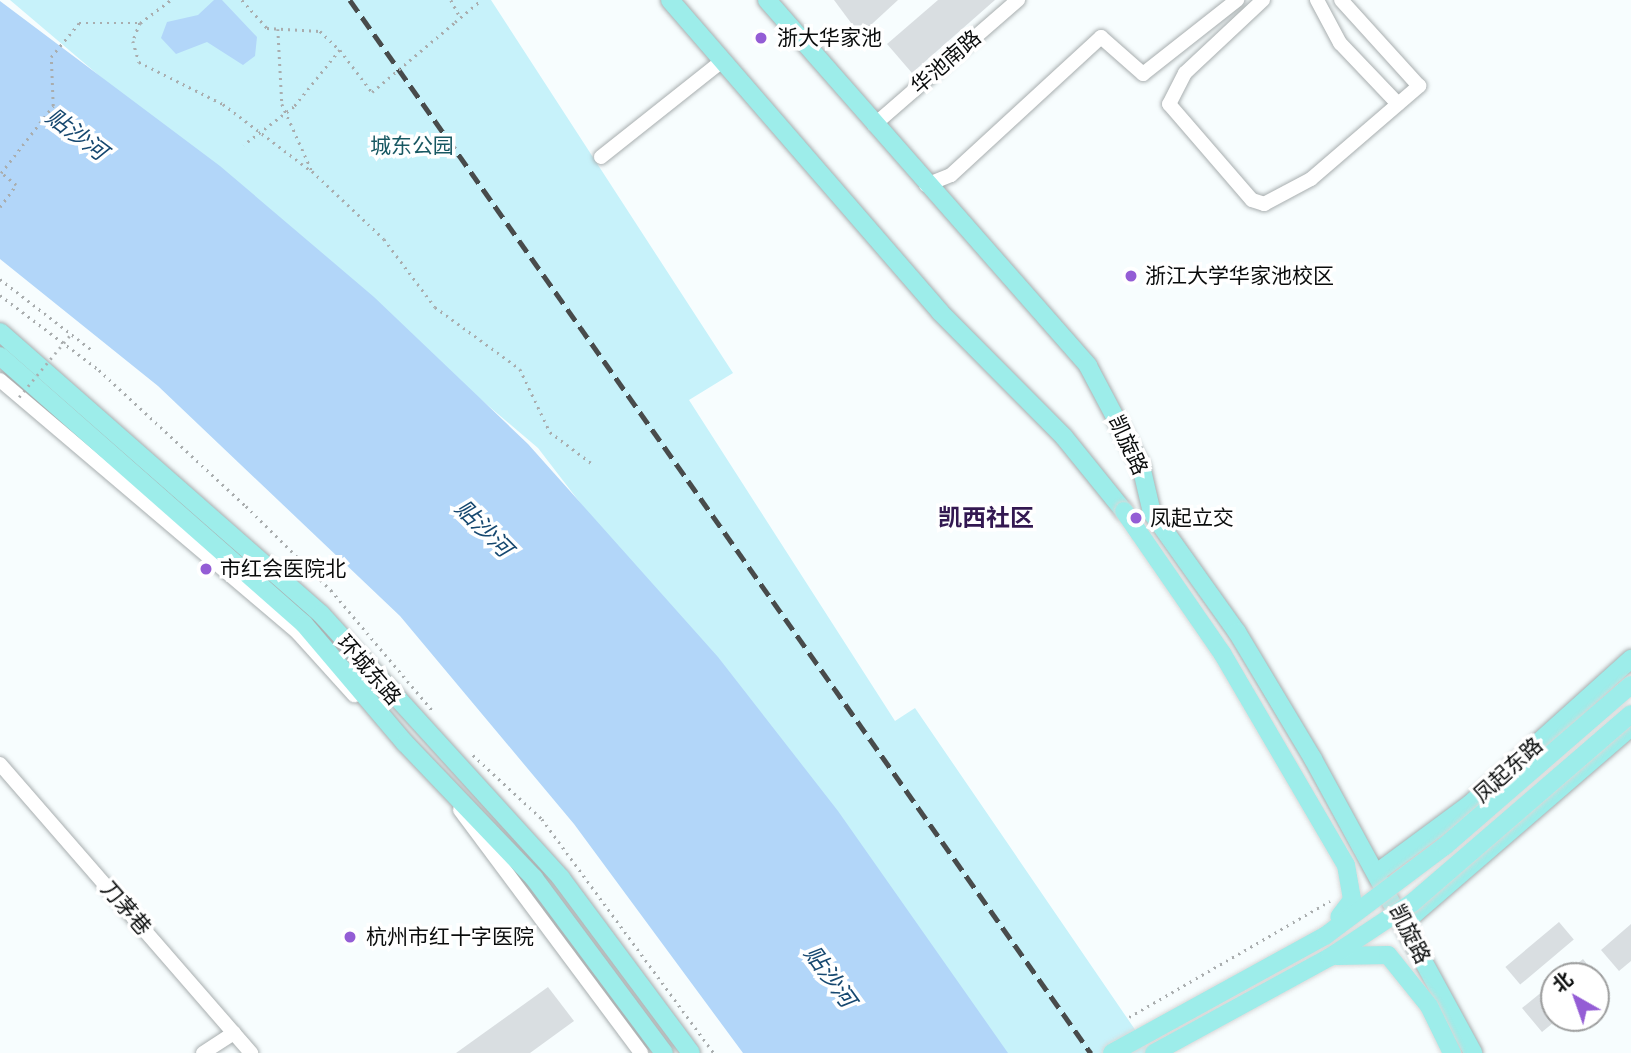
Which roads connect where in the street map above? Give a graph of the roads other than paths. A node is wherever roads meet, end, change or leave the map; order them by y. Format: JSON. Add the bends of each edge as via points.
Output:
{"nodes":[{"id":1,"x":670,"y":0,"type":"edge"},
{"id":2,"x":767,"y":0,"type":"edge"},
{"id":3,"x":1018,"y":0,"type":"edge"},
{"id":4,"x":1237,"y":0,"type":"edge"},
{"id":5,"x":1263,"y":0,"type":"edge"},
{"id":6,"x":1317,"y":0,"type":"edge"},
{"id":7,"x":1341,"y":0,"type":"edge"},
{"id":8,"x":722,"y":61,"type":"junction"},
{"id":9,"x":1398,"y":104,"type":"junction"},
{"id":10,"x":874,"y":125,"type":"junction"},
{"id":11,"x":601,"y":157,"type":"dead end"},
{"id":12,"x":932,"y":180,"type":"junction"},
{"id":13,"x":0,"y":332,"type":"edge"},
{"id":14,"x":0,"y":356,"type":"edge"},
{"id":15,"x":0,"y":380,"type":"edge"},
{"id":16,"x":1631,"y":659,"type":"edge"},
{"id":17,"x":1631,"y":685,"type":"edge"},
{"id":18,"x":1631,"y":714,"type":"edge"},
{"id":19,"x":1631,"y":727,"type":"edge"},
{"id":20,"x":431,"y":769,"type":"junction"},
{"id":21,"x":3,"y":772,"type":"edge"},
{"id":22,"x":1378,"y":872,"type":"junction"},
{"id":23,"x":1404,"y":923,"type":"junction"},
{"id":24,"x":1325,"y":936,"type":"junction"},
{"id":25,"x":1330,"y":957,"type":"junction"},
{"id":26,"x":234,"y":1033,"type":"junction"},
{"id":27,"x":203,"y":1053,"type":"edge"},
{"id":28,"x":251,"y":1053,"type":"edge"},
{"id":29,"x":641,"y":1053,"type":"edge"},
{"id":30,"x":664,"y":1053,"type":"edge"},
{"id":31,"x":691,"y":1053,"type":"edge"},
{"id":32,"x":1111,"y":1053,"type":"edge"},
{"id":33,"x":1154,"y":1053,"type":"edge"},
{"id":34,"x":1452,"y":1053,"type":"edge"},
{"id":35,"x":1473,"y":1053,"type":"edge"}],
"edges":[{"from":1,"to":8,"type":"main road"},
{"from":2,"to":10,"type":"main road","name":"凯旋路"},
{"from":3,"to":10,"type":"street","name":"华池南路"},
{"from":4,"to":12,"type":"street","via":[[1143,74],[1101,37],[951,175]]},
{"from":5,"to":9,"type":"street","via":[[1185,73],[1169,104],[1252,201],[1279,201]]},
{"from":6,"to":9,"type":"street","via":[[1340,43]]},
{"from":7,"to":9,"type":"street","via":[[1419,86]]},
{"from":8,"to":11,"type":"street"},
{"from":8,"to":24,"type":"main road","bridge":true,"via":[[940,312],[1064,437],[1124,511],[1222,653],[1346,865],[1352,900]]},
{"from":10,"to":12,"type":"main road","name":"凯旋路"},
{"from":12,"to":22,"type":"main road","name":"凯旋路","via":[[1088,366],[1141,466],[1152,513],[1237,632]]},
{"from":13,"to":31,"type":"main road","name":"环城东路","via":[[321,614],[526,838]]},
{"from":14,"to":20,"type":"main road","name":"环城东路","via":[[304,624]]},
{"from":15,"to":20,"type":"street","name":"环城东路","via":[[298,633]]},
{"from":16,"to":22,"type":"main road","name":"凤起东路","via":[[1470,804]]},
{"from":17,"to":24,"type":"main road","bridge":true,"via":[[1455,837]]},
{"from":18,"to":25,"type":"main road","bridge":true,"via":[[1412,903]]},
{"from":19,"to":23,"type":"main road"},
{"from":20,"to":29,"type":"street","name":"环城东路"},
{"from":20,"to":30,"type":"main road","name":"环城东路","via":[[510,849]]},
{"from":21,"to":26,"type":"street","name":"刀茅巷"},
{"from":22,"to":23,"type":"main road","name":"凯旋路"},
{"from":23,"to":35,"type":"main road","name":"凯旋路"},
{"from":24,"to":32,"type":"main road","bridge":true},
{"from":25,"to":33,"type":"main road","bridge":true},
{"from":25,"to":34,"type":"main road","bridge":true,"via":[[1388,955],[1429,1006]]},
{"from":26,"to":27,"type":"street"},
{"from":26,"to":28,"type":"street","name":"刀茅巷"}]}
